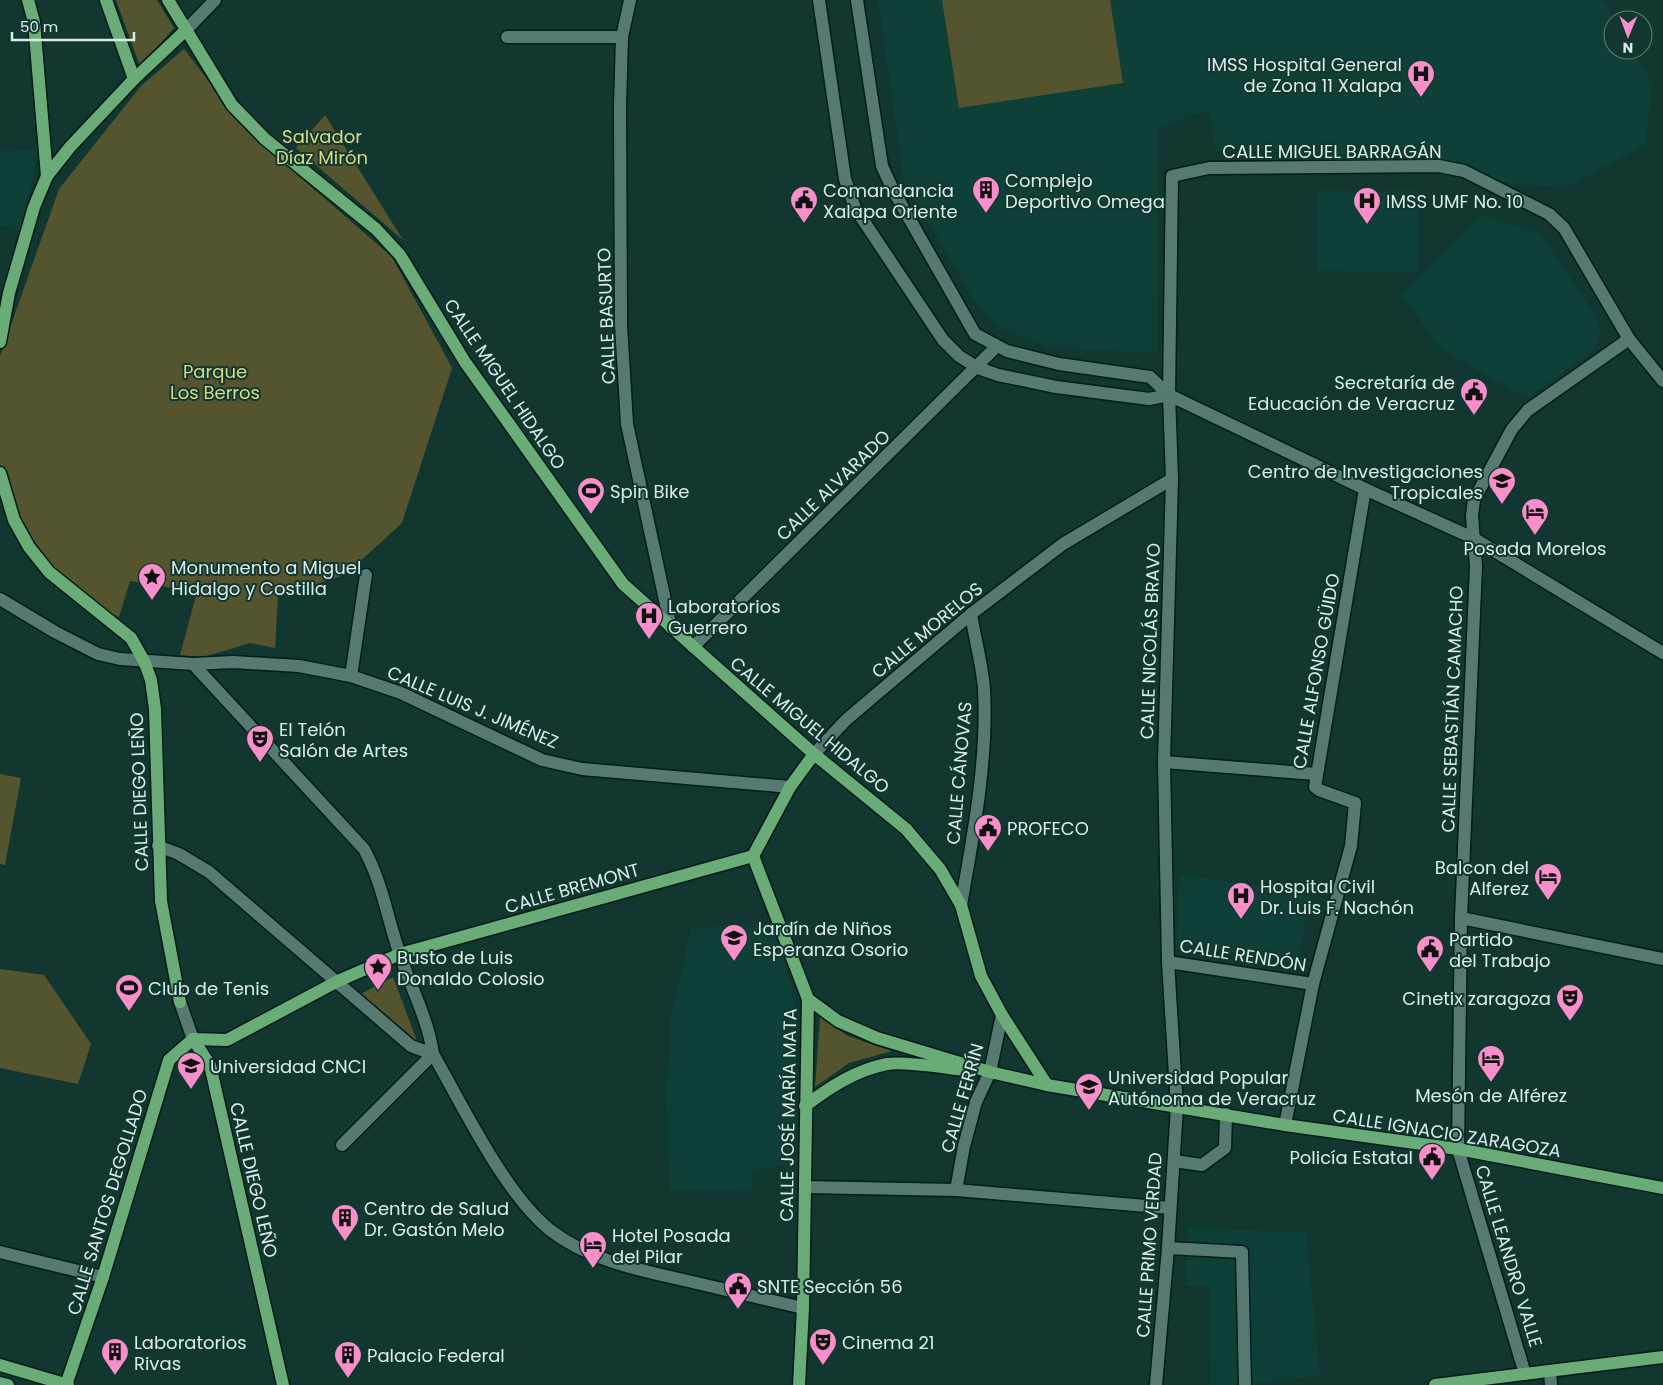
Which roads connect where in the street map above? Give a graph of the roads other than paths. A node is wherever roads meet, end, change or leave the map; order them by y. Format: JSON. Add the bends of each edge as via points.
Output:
{"nodes":[{"id":1,"x":28,"y":0,"type":"edge"},
{"id":2,"x":106,"y":0,"type":"edge"},
{"id":3,"x":168,"y":0,"type":"edge"},
{"id":4,"x":215,"y":0,"type":"edge"},
{"id":5,"x":630,"y":0,"type":"edge"},
{"id":6,"x":819,"y":0,"type":"edge"},
{"id":7,"x":857,"y":0,"type":"edge"},
{"id":8,"x":186,"y":30,"type":"junction"},
{"id":9,"x":507,"y":36,"type":"dead end"},
{"id":10,"x":622,"y":37,"type":"junction"},
{"id":11,"x":134,"y":79,"type":"junction"},
{"id":12,"x":48,"y":176,"type":"junction"},
{"id":13,"x":1172,"y":176,"type":"joint"},
{"id":14,"x":1629,"y":339,"type":"junction"},
{"id":15,"x":0,"y":342,"type":"edge"},
{"id":16,"x":996,"y":347,"type":"junction"},
{"id":17,"x":978,"y":368,"type":"junction"},
{"id":18,"x":1663,"y":381,"type":"edge"},
{"id":19,"x":1169,"y":395,"type":"junction"},
{"id":20,"x":0,"y":473,"type":"edge"},
{"id":21,"x":1172,"y":479,"type":"junction"},
{"id":22,"x":1365,"y":489,"type":"junction"},
{"id":23,"x":1473,"y":538,"type":"junction"},
{"id":24,"x":366,"y":575,"type":"dead end"},
{"id":25,"x":0,"y":599,"type":"edge"},
{"id":26,"x":971,"y":614,"type":"junction"},
{"id":27,"x":671,"y":628,"type":"junction"},
{"id":28,"x":693,"y":647,"type":"junction"},
{"id":29,"x":1663,"y":653,"type":"edge"},
{"id":30,"x":144,"y":661,"type":"junction"},
{"id":31,"x":193,"y":664,"type":"junction"},
{"id":32,"x":352,"y":676,"type":"junction"},
{"id":33,"x":814,"y":754,"type":"junction"},
{"id":34,"x":1164,"y":762,"type":"junction"},
{"id":35,"x":1316,"y":774,"type":"junction"},
{"id":36,"x":790,"y":787,"type":"junction"},
{"id":37,"x":158,"y":846,"type":"junction"},
{"id":38,"x":753,"y":856,"type":"junction"},
{"id":39,"x":961,"y":905,"type":"junction"},
{"id":40,"x":1461,"y":918,"type":"junction"},
{"id":41,"x":400,"y":954,"type":"junction"},
{"id":42,"x":1663,"y":959,"type":"edge"},
{"id":43,"x":1168,"y":962,"type":"junction"},
{"id":44,"x":338,"y":981,"type":"junction"},
{"id":45,"x":1313,"y":984,"type":"junction"},
{"id":46,"x":808,"y":999,"type":"junction"},
{"id":47,"x":180,"y":1002,"type":"joint"},
{"id":48,"x":1002,"y":1015,"type":"junction"},
{"id":49,"x":193,"y":1039,"type":"junction"},
{"id":50,"x":433,"y":1054,"type":"junction"},
{"id":51,"x":990,"y":1072,"type":"junction"},
{"id":52,"x":1046,"y":1084,"type":"junction"},
{"id":53,"x":805,"y":1106,"type":"junction"},
{"id":54,"x":1177,"y":1107,"type":"junction"},
{"id":55,"x":1226,"y":1114,"type":"junction"},
{"id":56,"x":1285,"y":1125,"type":"junction"},
{"id":57,"x":342,"y":1145,"type":"dead end"},
{"id":58,"x":1458,"y":1149,"type":"junction"},
{"id":59,"x":1174,"y":1162,"type":"junction"},
{"id":60,"x":805,"y":1187,"type":"junction"},
{"id":61,"x":1663,"y":1188,"type":"edge"},
{"id":62,"x":956,"y":1190,"type":"junction"},
{"id":63,"x":1170,"y":1208,"type":"junction"},
{"id":64,"x":1168,"y":1248,"type":"junction"},
{"id":65,"x":0,"y":1252,"type":"edge"},
{"id":66,"x":104,"y":1277,"type":"junction"},
{"id":67,"x":803,"y":1308,"type":"junction"},
{"id":68,"x":1663,"y":1357,"type":"edge"},
{"id":69,"x":0,"y":1364,"type":"edge"},
{"id":70,"x":1550,"y":1371,"type":"junction"},
{"id":71,"x":1525,"y":1374,"type":"junction"},
{"id":72,"x":0,"y":1383,"type":"edge"},
{"id":73,"x":8,"y":1385,"type":"edge"},
{"id":74,"x":67,"y":1385,"type":"edge"},
{"id":75,"x":283,"y":1385,"type":"edge"},
{"id":76,"x":799,"y":1385,"type":"edge"},
{"id":77,"x":1156,"y":1385,"type":"edge"},
{"id":78,"x":1245,"y":1385,"type":"edge"},
{"id":79,"x":1435,"y":1385,"type":"edge"},
{"id":80,"x":1551,"y":1385,"type":"edge"}],
"edges":[{"from":1,"to":12,"type":"main road","via":[[34,22]]},
{"from":2,"to":11,"type":"main road"},
{"from":3,"to":8,"type":"main road","name":"CALLE MIGUEL HIDALGO"},
{"from":4,"to":8,"type":"street"},
{"from":5,"to":10,"type":"street","name":"CALLE BASURTO"},
{"from":6,"to":17,"type":"street","via":[[845,179],[854,208],[943,340]]},
{"from":7,"to":16,"type":"street","via":[[882,166],[975,334]]},
{"from":8,"to":11,"type":"main road"},
{"from":8,"to":27,"type":"main road","name":"CALLE MIGUEL HIDALGO","via":[[232,105],[265,139],[376,229],[400,255],[465,362],[623,584]]},
{"from":9,"to":10,"type":"street"},
{"from":10,"to":27,"type":"street","name":"CALLE BASURTO","via":[[621,325],[627,424]]},
{"from":11,"to":12,"type":"main road","via":[[70,147]]},
{"from":12,"to":15,"type":"main road","via":[[34,207],[12,283]]},
{"from":13,"to":14,"type":"street","name":"CALLE MIGUEL BARRAGÁN","via":[[1209,168],[1439,166],[1464,171],[1549,214],[1564,228]]},
{"from":13,"to":19,"type":"street","name":"CALLE NICOLÁS BRAVO"},
{"from":14,"to":18,"type":"street","name":"CALLE MIGUEL BARRAGÁN"},
{"from":14,"to":23,"type":"street","name":"CALLE SEBASTIÁN CAMACHO","via":[[1528,410],[1512,429],[1474,500]]},
{"from":16,"to":17,"type":"street","name":"CALLE ALVARADO"},
{"from":16,"to":19,"type":"street","via":[[1059,364],[1150,377]]},
{"from":17,"to":19,"type":"street","via":[[1056,387],[1149,399]]},
{"from":17,"to":28,"type":"street","name":"CALLE ALVARADO"},
{"from":19,"to":21,"type":"street","name":"CALLE NICOLÁS BRAVO"},
{"from":19,"to":22,"type":"street"},
{"from":20,"to":30,"type":"main road","name":"CALLE DIEGO LEÑO","via":[[14,520],[49,572],[131,638]]},
{"from":21,"to":26,"type":"street","name":"CALLE MORELOS","via":[[1063,544]]},
{"from":21,"to":34,"type":"street","name":"CALLE NICOLÁS BRAVO"},
{"from":22,"to":23,"type":"street"},
{"from":22,"to":35,"type":"street","name":"CALLE ALFONSO GÜIDO"},
{"from":23,"to":29,"type":"street"},
{"from":23,"to":40,"type":"street","name":"CALLE SEBASTIÁN CAMACHO","via":[[1476,566]]},
{"from":24,"to":32,"type":"street"},
{"from":25,"to":30,"type":"street","name":"CALLE LUIS J. JIMÉNEZ","via":[[98,654]]},
{"from":26,"to":33,"type":"street","name":"CALLE MORELOS","via":[[846,720]]},
{"from":26,"to":39,"type":"street","name":"CALLE CÁNOVAS","via":[[984,689],[983,747]]},
{"from":27,"to":28,"type":"main road","name":"CALLE MIGUEL HIDALGO"},
{"from":28,"to":33,"type":"main road","name":"CALLE MIGUEL HIDALGO"},
{"from":30,"to":31,"type":"street","name":"CALLE LUIS J. JIMÉNEZ"},
{"from":30,"to":37,"type":"main road","name":"CALLE DIEGO LEÑO","via":[[151,680],[155,709]]},
{"from":31,"to":32,"type":"street","name":"CALLE LUIS J. JIMÉNEZ","via":[[233,662],[299,666]]},
{"from":31,"to":41,"type":"street","via":[[364,849],[376,872]]},
{"from":32,"to":36,"type":"street","name":"CALLE LUIS J. JIMÉNEZ","via":[[401,693],[542,760],[582,769]]},
{"from":33,"to":36,"type":"main road","name":"CALLE MORELOS"},
{"from":33,"to":39,"type":"main road","name":"CALLE MIGUEL HIDALGO","via":[[906,829],[940,869]]},
{"from":34,"to":35,"type":"street"},
{"from":34,"to":43,"type":"street","name":"CALLE NICOLÁS BRAVO"},
{"from":35,"to":45,"type":"street","name":"CALLE ALFONSO GÜIDO","via":[[1315,787],[1319,790],[1355,803],[1351,846]]},
{"from":36,"to":38,"type":"main road","name":"CALLE MORELOS"},
{"from":37,"to":44,"type":"street","via":[[209,872]]},
{"from":37,"to":47,"type":"main road","name":"CALLE DIEGO LEÑO","via":[[161,901]]},
{"from":38,"to":41,"type":"main road","name":"CALLE BREMONT"},
{"from":38,"to":46,"type":"main road","name":"CALLE JOSÉ MARÍA MATA"},
{"from":39,"to":48,"type":"main road","name":"CALLE MIGUEL HIDALGO","via":[[981,976]]},
{"from":40,"to":42,"type":"street"},
{"from":40,"to":58,"type":"street","name":"CALLE SEBASTIÁN CAMACHO"},
{"from":41,"to":44,"type":"main road","name":"CALLE BREMONT"},
{"from":41,"to":50,"type":"street","via":[[430,1033]]},
{"from":43,"to":45,"type":"street","name":"CALLE RENDÓN"},
{"from":43,"to":54,"type":"street","name":"CALLE NICOLÁS BRAVO"},
{"from":44,"to":49,"type":"main road","name":"CALLE BREMONT","via":[[227,1040]]},
{"from":44,"to":50,"type":"street","via":[[411,1046]]},
{"from":45,"to":56,"type":"street","name":"CALLE ALFONSO GÜIDO"},
{"from":46,"to":51,"type":"main road","name":"CALLE IGNACIO ZARAGOZA","via":[[838,1021],[877,1038]]},
{"from":46,"to":53,"type":"main road","name":"CALLE JOSÉ MARÍA MATA"},
{"from":47,"to":49,"type":"street","name":"CALLE DIEGO LEÑO"},
{"from":48,"to":51,"type":"street","name":"CALLE FERRÍN"},
{"from":48,"to":52,"type":"main road","name":"CALLE MIGUEL HIDALGO"},
{"from":49,"to":66,"type":"main road","name":"CALLE SANTOS DEGOLLADO","via":[[169,1060]]},
{"from":49,"to":75,"type":"main road","name":"CALLE DIEGO LEÑO","via":[[210,1064]]},
{"from":50,"to":57,"type":"street"},
{"from":50,"to":67,"type":"street","via":[[502,1172],[531,1211],[577,1248],[621,1265]]},
{"from":51,"to":52,"type":"main road","name":"CALLE IGNACIO ZARAGOZA"},
{"from":51,"to":53,"type":"main road","name":"CALLE IGNACIO ZARAGOZA","via":[[889,1064],[857,1073]]},
{"from":51,"to":62,"type":"street","name":"CALLE FERRÍN","via":[[976,1102]]},
{"from":52,"to":54,"type":"main road","name":"CALLE IGNACIO ZARAGOZA"},
{"from":53,"to":60,"type":"main road","name":"CALLE JOSÉ MARÍA MATA"},
{"from":54,"to":55,"type":"main road","name":"CALLE IGNACIO ZARAGOZA"},
{"from":54,"to":59,"type":"street","name":"CALLE PRIMO VERDAD"},
{"from":55,"to":56,"type":"main road","name":"CALLE IGNACIO ZARAGOZA"},
{"from":55,"to":59,"type":"street","via":[[1225,1148],[1202,1165]]},
{"from":56,"to":58,"type":"main road","name":"CALLE IGNACIO ZARAGOZA"},
{"from":58,"to":61,"type":"main road","name":"CALLE IGNACIO ZARAGOZA"},
{"from":58,"to":71,"type":"street","name":"CALLE LEANDRO VALLE"},
{"from":59,"to":63,"type":"street","name":"CALLE PRIMO VERDAD"},
{"from":60,"to":62,"type":"street"},
{"from":60,"to":67,"type":"main road","name":"CALLE JOSÉ MARÍA MATA"},
{"from":62,"to":63,"type":"street"},
{"from":63,"to":64,"type":"street","name":"CALLE PRIMO VERDAD"},
{"from":64,"to":77,"type":"street","name":"CALLE PRIMO VERDAD"},
{"from":64,"to":78,"type":"street","via":[[1242,1252]]},
{"from":65,"to":66,"type":"street"},
{"from":66,"to":74,"type":"main road","name":"CALLE SANTOS DEGOLLADO"},
{"from":67,"to":76,"type":"main road","name":"CALLE JOSÉ MARÍA MATA"},
{"from":68,"to":70,"type":"main road"},
{"from":69,"to":74,"type":"main road"},
{"from":70,"to":71,"type":"main road"},
{"from":70,"to":80,"type":"street"},
{"from":71,"to":79,"type":"main road"},
{"from":72,"to":73,"type":"main road"}]}
